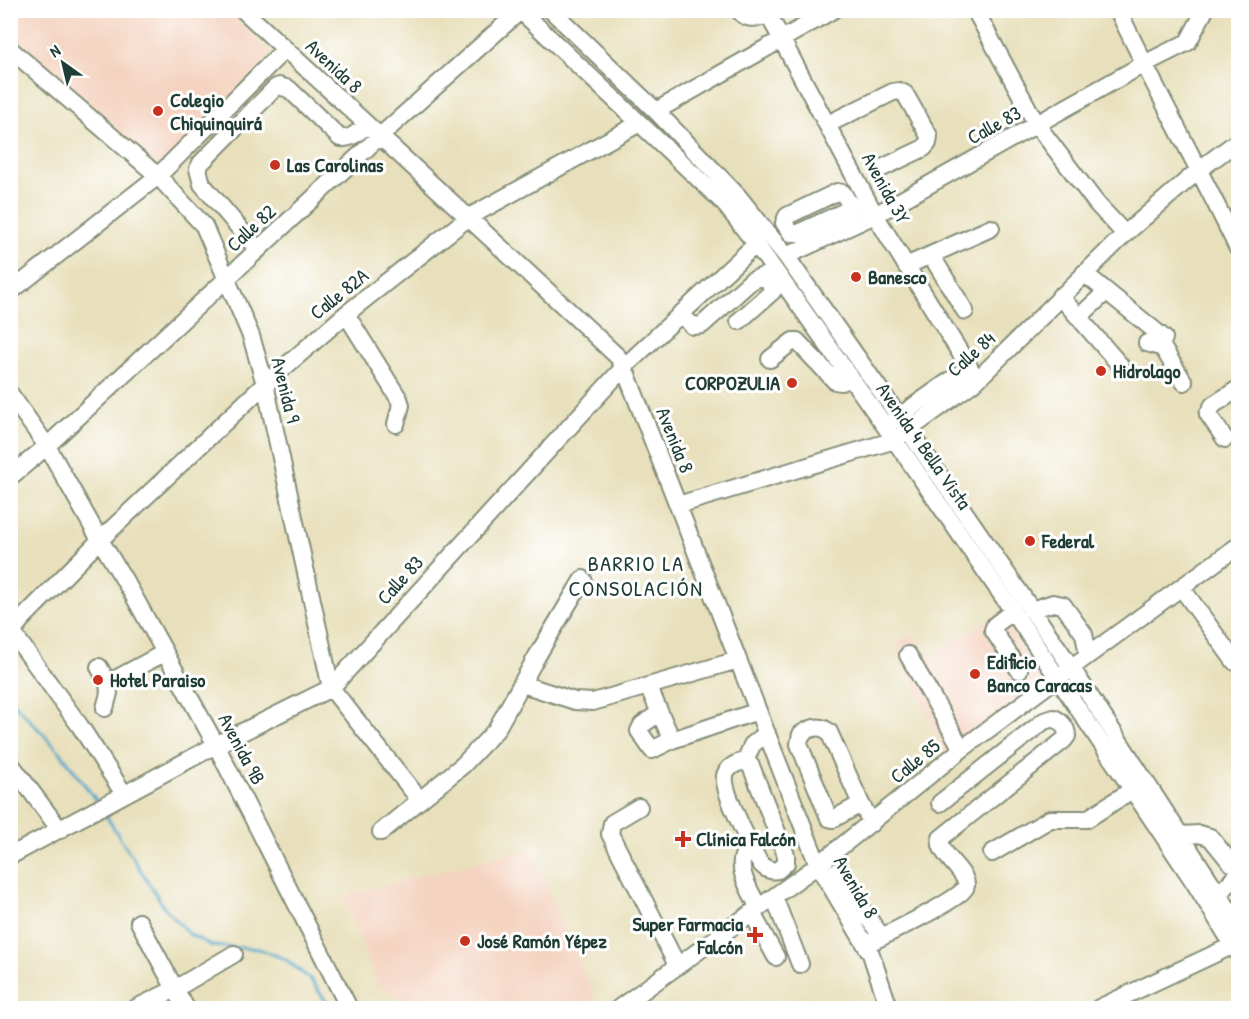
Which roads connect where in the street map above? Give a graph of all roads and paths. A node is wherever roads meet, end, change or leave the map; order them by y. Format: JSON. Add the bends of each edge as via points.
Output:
{"nodes":[{"id":1,"x":243,"y":10,"type":"edge"},
{"id":2,"x":551,"y":10,"type":"edge"},
{"id":3,"x":739,"y":10,"type":"edge"},
{"id":4,"x":833,"y":10,"type":"edge"},
{"id":5,"x":975,"y":10,"type":"edge"},
{"id":6,"x":1118,"y":10,"type":"edge"},
{"id":7,"x":1205,"y":10,"type":"edge"},
{"id":8,"x":520,"y":11,"type":"edge"},
{"id":9,"x":768,"y":13,"type":"edge"},
{"id":10,"x":783,"y":39,"type":"junction"},
{"id":11,"x":285,"y":50,"type":"junction"},
{"id":12,"x":12,"y":54,"type":"edge"},
{"id":13,"x":1143,"y":64,"type":"junction"},
{"id":14,"x":656,"y":111,"type":"junction"},
{"id":15,"x":638,"y":124,"type":"junction"},
{"id":16,"x":828,"y":124,"type":"junction"},
{"id":17,"x":1037,"y":125,"type":"junction"},
{"id":18,"x":373,"y":131,"type":"junction"},
{"id":19,"x":1239,"y":141,"type":"edge"},
{"id":20,"x":880,"y":169,"type":"dead end"},
{"id":21,"x":1200,"y":169,"type":"junction"},
{"id":22,"x":158,"y":176,"type":"junction"},
{"id":23,"x":865,"y":208,"type":"junction"},
{"id":24,"x":469,"y":217,"type":"junction"},
{"id":25,"x":991,"y":228,"type":"dead end"},
{"id":26,"x":1125,"y":234,"type":"junction"},
{"id":27,"x":756,"y":244,"type":"junction"},
{"id":28,"x":1239,"y":249,"type":"edge"},
{"id":29,"x":258,"y":250,"type":"junction"},
{"id":30,"x":931,"y":255,"type":"junction"},
{"id":31,"x":786,"y":256,"type":"junction"},
{"id":32,"x":906,"y":266,"type":"junction"},
{"id":33,"x":1084,"y":273,"type":"junction"},
{"id":34,"x":227,"y":279,"type":"junction"},
{"id":35,"x":10,"y":292,"type":"edge"},
{"id":36,"x":1106,"y":292,"type":"junction"},
{"id":37,"x":1060,"y":296,"type":"junction"},
{"id":38,"x":965,"y":311,"type":"dead end"},
{"id":39,"x":346,"y":314,"type":"junction"},
{"id":40,"x":680,"y":314,"type":"junction"},
{"id":41,"x":1079,"y":317,"type":"junction"},
{"id":42,"x":739,"y":321,"type":"dead end"},
{"id":43,"x":770,"y":359,"type":"dead end"},
{"id":44,"x":1120,"y":365,"type":"dead end"},
{"id":45,"x":624,"y":368,"type":"junction"},
{"id":46,"x":973,"y":374,"type":"junction"},
{"id":47,"x":851,"y":378,"type":"junction"},
{"id":48,"x":1184,"y":382,"type":"dead end"},
{"id":49,"x":265,"y":384,"type":"junction"},
{"id":50,"x":1239,"y":388,"type":"edge"},
{"id":51,"x":10,"y":394,"type":"edge"},
{"id":52,"x":396,"y":424,"type":"dead end"},
{"id":53,"x":897,"y":429,"type":"junction"},
{"id":54,"x":1225,"y":439,"type":"dead end"},
{"id":55,"x":47,"y":446,"type":"junction"},
{"id":56,"x":10,"y":477,"type":"edge"},
{"id":57,"x":678,"y":505,"type":"junction"},
{"id":58,"x":100,"y":540,"type":"junction"},
{"id":59,"x":1239,"y":546,"type":"edge"},
{"id":60,"x":583,"y":579,"type":"dead end"},
{"id":61,"x":1181,"y":587,"type":"junction"},
{"id":62,"x":1031,"y":609,"type":"junction"},
{"id":63,"x":1013,"y":611,"type":"junction"},
{"id":64,"x":164,"y":653,"type":"junction"},
{"id":65,"x":1088,"y":655,"type":"junction"},
{"id":66,"x":908,"y":656,"type":"dead end"},
{"id":67,"x":738,"y":660,"type":"junction"},
{"id":68,"x":1235,"y":662,"type":"dead end"},
{"id":69,"x":99,"y":667,"type":"dead end"},
{"id":70,"x":1071,"y":668,"type":"junction"},
{"id":71,"x":1019,"y":670,"type":"dead end"},
{"id":72,"x":1057,"y":678,"type":"junction"},
{"id":73,"x":108,"y":683,"type":"junction"},
{"id":74,"x":522,"y":684,"type":"junction"},
{"id":75,"x":648,"y":686,"type":"junction"},
{"id":76,"x":331,"y":688,"type":"junction"},
{"id":77,"x":105,"y":708,"type":"dead end"},
{"id":78,"x":758,"y":711,"type":"junction"},
{"id":79,"x":659,"y":713,"type":"junction"},
{"id":80,"x":767,"y":733,"type":"junction"},
{"id":81,"x":672,"y":740,"type":"junction"},
{"id":82,"x":216,"y":745,"type":"junction"},
{"id":83,"x":960,"y":751,"type":"junction"},
{"id":84,"x":745,"y":762,"type":"junction"},
{"id":85,"x":10,"y":763,"type":"edge"},
{"id":86,"x":975,"y":775,"type":"junction"},
{"id":87,"x":1132,"y":790,"type":"junction"},
{"id":88,"x":124,"y":794,"type":"junction"},
{"id":89,"x":419,"y":800,"type":"junction"},
{"id":90,"x":940,"y":803,"type":"dead end"},
{"id":91,"x":861,"y":804,"type":"junction"},
{"id":92,"x":639,"y":807,"type":"dead end"},
{"id":93,"x":872,"y":824,"type":"junction"},
{"id":94,"x":60,"y":830,"type":"junction"},
{"id":95,"x":381,"y":832,"type":"dead end"},
{"id":96,"x":1180,"y":835,"type":"junction"},
{"id":97,"x":751,"y":847,"type":"junction"},
{"id":98,"x":993,"y":853,"type":"dead end"},
{"id":99,"x":10,"y":856,"type":"edge"},
{"id":100,"x":818,"y":865,"type":"junction"},
{"id":101,"x":1237,"y":868,"type":"edge"},
{"id":102,"x":835,"y":872,"type":"dead end"},
{"id":103,"x":1219,"y":894,"type":"junction"},
{"id":104,"x":774,"y":897,"type":"junction"},
{"id":105,"x":756,"y":910,"type":"junction"},
{"id":106,"x":139,"y":922,"type":"dead end"},
{"id":107,"x":1239,"y":924,"type":"edge"},
{"id":108,"x":882,"y":937,"type":"junction"},
{"id":109,"x":866,"y":945,"type":"junction"},
{"id":110,"x":1237,"y":947,"type":"edge"},
{"id":111,"x":234,"y":954,"type":"dead end"},
{"id":112,"x":776,"y":957,"type":"dead end"},
{"id":113,"x":800,"y":964,"type":"dead end"},
{"id":114,"x":677,"y":965,"type":"junction"},
{"id":115,"x":175,"y":989,"type":"junction"},
{"id":116,"x":641,"y":1002,"type":"edge"},
{"id":117,"x":10,"y":1004,"type":"edge"},
{"id":118,"x":13,"y":1008,"type":"edge"},
{"id":119,"x":136,"y":1008,"type":"edge"},
{"id":120,"x":186,"y":1008,"type":"edge"},
{"id":121,"x":349,"y":1008,"type":"edge"},
{"id":122,"x":619,"y":1008,"type":"edge"},
{"id":123,"x":889,"y":1008,"type":"edge"},
{"id":124,"x":1100,"y":1008,"type":"edge"}],
"edges":[{"from":1,"to":11,"type":"street","name":"Avenida 8"},
{"from":2,"to":14,"type":"street","name":"Avenida 4 Bella Vista"},
{"from":3,"to":9,"type":"street","via":[[749,18]]},
{"from":4,"to":10,"type":"street"},
{"from":5,"to":17,"type":"street"},
{"from":6,"to":13,"type":"street"},
{"from":7,"to":13,"type":"street","name":"Calle 83","via":[[1188,42]]},
{"from":8,"to":15,"type":"street","name":"Avenida 4 Bella Vista"},
{"from":8,"to":18,"type":"street","name":"Calle 82"},
{"from":9,"to":10,"type":"street","name":"Avenida 3Y"},
{"from":10,"to":14,"type":"street"},
{"from":10,"to":16,"type":"street","name":"Avenida 3Y"},
{"from":11,"to":18,"type":"street","name":"Avenida 8"},
{"from":11,"to":22,"type":"street"},
{"from":12,"to":22,"type":"street","name":"Avenida 9"},
{"from":13,"to":17,"type":"street","name":"Calle 83"},
{"from":13,"to":21,"type":"street"},
{"from":14,"to":31,"type":"street","name":"Avenida 4 Bella Vista","via":[[738,196]]},
{"from":15,"to":24,"type":"street","name":"Calle 82A"},
{"from":15,"to":27,"type":"street","name":"Avenida 4 Bella Vista","via":[[724,203]]},
{"from":16,"to":20,"type":"street","via":[[893,92],[905,94],[928,143]]},
{"from":16,"to":23,"type":"street","name":"Avenida 3Y"},
{"from":17,"to":23,"type":"street","name":"Calle 83"},
{"from":17,"to":26,"type":"street"},
{"from":18,"to":24,"type":"street","name":"Avenida 8"},
{"from":18,"to":29,"type":"street","name":"Calle 82"},
{"from":18,"to":29,"type":"street","via":[[340,138],[290,89],[279,86],[201,163],[198,169],[202,184]]},
{"from":19,"to":21,"type":"street","name":"Calle 84"},
{"from":21,"to":26,"type":"street","name":"Calle 84"},
{"from":21,"to":28,"type":"street"},
{"from":22,"to":34,"type":"street","name":"Avenida 9","via":[[204,226]]},
{"from":22,"to":35,"type":"street"},
{"from":23,"to":31,"type":"street","name":"Calle 83"},
{"from":23,"to":32,"type":"street","name":"Avenida 3Y"},
{"from":24,"to":39,"type":"street","name":"Calle 82A"},
{"from":24,"to":45,"type":"street","name":"Avenida 8","via":[[618,357]]},
{"from":25,"to":30,"type":"street"},
{"from":26,"to":33,"type":"street","name":"Calle 84"},
{"from":27,"to":40,"type":"street","name":"Calle 83"},
{"from":27,"to":47,"type":"street","name":"Avenida 4 Bella Vista"},
{"from":29,"to":34,"type":"street","name":"Calle 82"},
{"from":30,"to":32,"type":"street"},
{"from":30,"to":38,"type":"street"},
{"from":31,"to":53,"type":"street","name":"Avenida 4 Bella Vista"},
{"from":32,"to":46,"type":"street","name":"Avenida 3Y"},
{"from":33,"to":36,"type":"street"},
{"from":33,"to":37,"type":"street","name":"Calle 84"},
{"from":34,"to":49,"type":"street","name":"Avenida 9","via":[[251,336]]},
{"from":34,"to":55,"type":"street","name":"Calle 82"},
{"from":36,"to":41,"type":"street"},
{"from":36,"to":48,"type":"street","via":[[1162,335],[1163,342],[1154,344]]},
{"from":37,"to":41,"type":"street"},
{"from":37,"to":46,"type":"street","name":"Calle 84"},
{"from":39,"to":49,"type":"street","name":"Calle 82A"},
{"from":39,"to":52,"type":"street","via":[[399,399]]},
{"from":40,"to":42,"type":"street","via":[[693,326],[702,325],[751,281],[763,276],[773,291]]},
{"from":40,"to":45,"type":"street","name":"Calle 83"},
{"from":41,"to":44,"type":"street"},
{"from":43,"to":47,"type":"street","via":[[797,341],[835,381]]},
{"from":45,"to":57,"type":"street","name":"Avenida 8"},
{"from":45,"to":76,"type":"street","name":"Calle 83"},
{"from":46,"to":53,"type":"street","name":"Calle 84"},
{"from":47,"to":53,"type":"street","name":"Avenida 4 Bella Vista"},
{"from":49,"to":58,"type":"street","name":"Calle 82A"},
{"from":49,"to":76,"type":"street","name":"Avenida 9"},
{"from":50,"to":54,"type":"street","via":[[1213,405],[1208,414]]},
{"from":51,"to":55,"type":"street","name":"Avenida 9B"},
{"from":53,"to":57,"type":"street","name":"Calle 84"},
{"from":53,"to":62,"type":"street","name":"Avenida 4 Bella Vista"},
{"from":53,"to":63,"type":"street","name":"Avenida 4 Bella Vista"},
{"from":55,"to":56,"type":"street","name":"Calle 82"},
{"from":55,"to":58,"type":"street","name":"Avenida 9B"},
{"from":57,"to":67,"type":"street","name":"Avenida 8"},
{"from":58,"to":64,"type":"street","name":"Avenida 9B"},
{"from":58,"to":88,"type":"street","name":"Calle 82A","via":[[14,631]]},
{"from":59,"to":61,"type":"street","name":"Calle 85"},
{"from":60,"to":74,"type":"street"},
{"from":61,"to":65,"type":"street","name":"Calle 85"},
{"from":61,"to":68,"type":"street"},
{"from":62,"to":65,"type":"street","via":[[1053,603],[1064,605],[1084,634]]},
{"from":62,"to":70,"type":"street","name":"Avenida 4 Bella Vista"},
{"from":63,"to":71,"type":"street","via":[[993,630]]},
{"from":63,"to":72,"type":"street","name":"Avenida 4 Bella Vista"},
{"from":64,"to":73,"type":"street"},
{"from":64,"to":82,"type":"street","name":"Avenida 9B"},
{"from":65,"to":70,"type":"street","name":"Calle 85"},
{"from":66,"to":83,"type":"street"},
{"from":67,"to":75,"type":"street"},
{"from":67,"to":78,"type":"street","name":"Avenida 8"},
{"from":69,"to":73,"type":"street"},
{"from":70,"to":72,"type":"street","name":"Calle 85"},
{"from":70,"to":96,"type":"street","name":"Avenida 4 Bella Vista"},
{"from":72,"to":83,"type":"street","name":"Calle 85"},
{"from":72,"to":87,"type":"street","name":"Avenida 4 Bella Vista"},
{"from":73,"to":77,"type":"street"},
{"from":74,"to":75,"type":"street","via":[[584,702]]},
{"from":74,"to":89,"type":"street","via":[[496,730],[464,765]]},
{"from":75,"to":79,"type":"street"},
{"from":76,"to":82,"type":"street","name":"Calle 83"},
{"from":76,"to":89,"type":"street","name":"Avenida 9"},
{"from":78,"to":80,"type":"street","name":"Avenida 8"},
{"from":78,"to":81,"type":"street"},
{"from":79,"to":81,"type":"street"},
{"from":79,"to":81,"type":"street","via":[[639,731],[652,750]]},
{"from":80,"to":84,"type":"street","via":[[752,745]]},
{"from":80,"to":100,"type":"street","name":"Avenida 8"},
{"from":82,"to":88,"type":"street","name":"Calle 83"},
{"from":82,"to":121,"type":"street","name":"Avenida 9B"},
{"from":83,"to":86,"type":"street"},
{"from":83,"to":93,"type":"street","name":"Calle 85"},
{"from":84,"to":97,"type":"street","via":[[729,768],[725,781]]},
{"from":84,"to":97,"type":"street","via":[[752,769],[786,863],[778,870],[766,870]]},
{"from":85,"to":94,"type":"street"},
{"from":86,"to":90,"type":"street"},
{"from":86,"to":108,"type":"street","via":[[1044,721],[1059,720],[1067,731],[1064,740],[941,838],[941,846],[964,877],[964,892]]},
{"from":87,"to":98,"type":"street","via":[[1087,819],[1050,819]]},
{"from":87,"to":110,"type":"street","name":"Avenida 4 Bella Vista"},
{"from":88,"to":94,"type":"street","name":"Calle 83"},
{"from":89,"to":95,"type":"street"},
{"from":91,"to":91,"type":"street","via":[[829,732],[822,727],[801,734],[799,744],[829,818]]},
{"from":91,"to":93,"type":"street"},
{"from":92,"to":114,"type":"street","via":[[612,823],[610,834]]},
{"from":93,"to":100,"type":"street","name":"Calle 85"},
{"from":94,"to":99,"type":"street","name":"Calle 83"},
{"from":96,"to":101,"type":"street","via":[[1210,837]]},
{"from":96,"to":103,"type":"street","name":"Avenida 4 Bella Vista"},
{"from":97,"to":105,"type":"street","via":[[741,863]]},
{"from":100,"to":104,"type":"street","name":"Calle 85"},
{"from":100,"to":109,"type":"street","name":"Avenida 8"},
{"from":101,"to":103,"type":"street"},
{"from":102,"to":108,"type":"street"},
{"from":103,"to":107,"type":"street","name":"Avenida 4 Bella Vista"},
{"from":104,"to":105,"type":"street","name":"Calle 85"},
{"from":104,"to":113,"type":"street"},
{"from":105,"to":112,"type":"street"},
{"from":105,"to":114,"type":"street","name":"Calle 85"},
{"from":106,"to":115,"type":"street"},
{"from":108,"to":109,"type":"street"},
{"from":109,"to":123,"type":"street","name":"Avenida 8"},
{"from":110,"to":124,"type":"street"},
{"from":111,"to":115,"type":"street"},
{"from":114,"to":116,"type":"street","name":"Calle 85"},
{"from":115,"to":119,"type":"street"},
{"from":115,"to":120,"type":"street"},
{"from":116,"to":122,"type":"street","name":"Calle 85"},
{"from":117,"to":118,"type":"street"}]}
